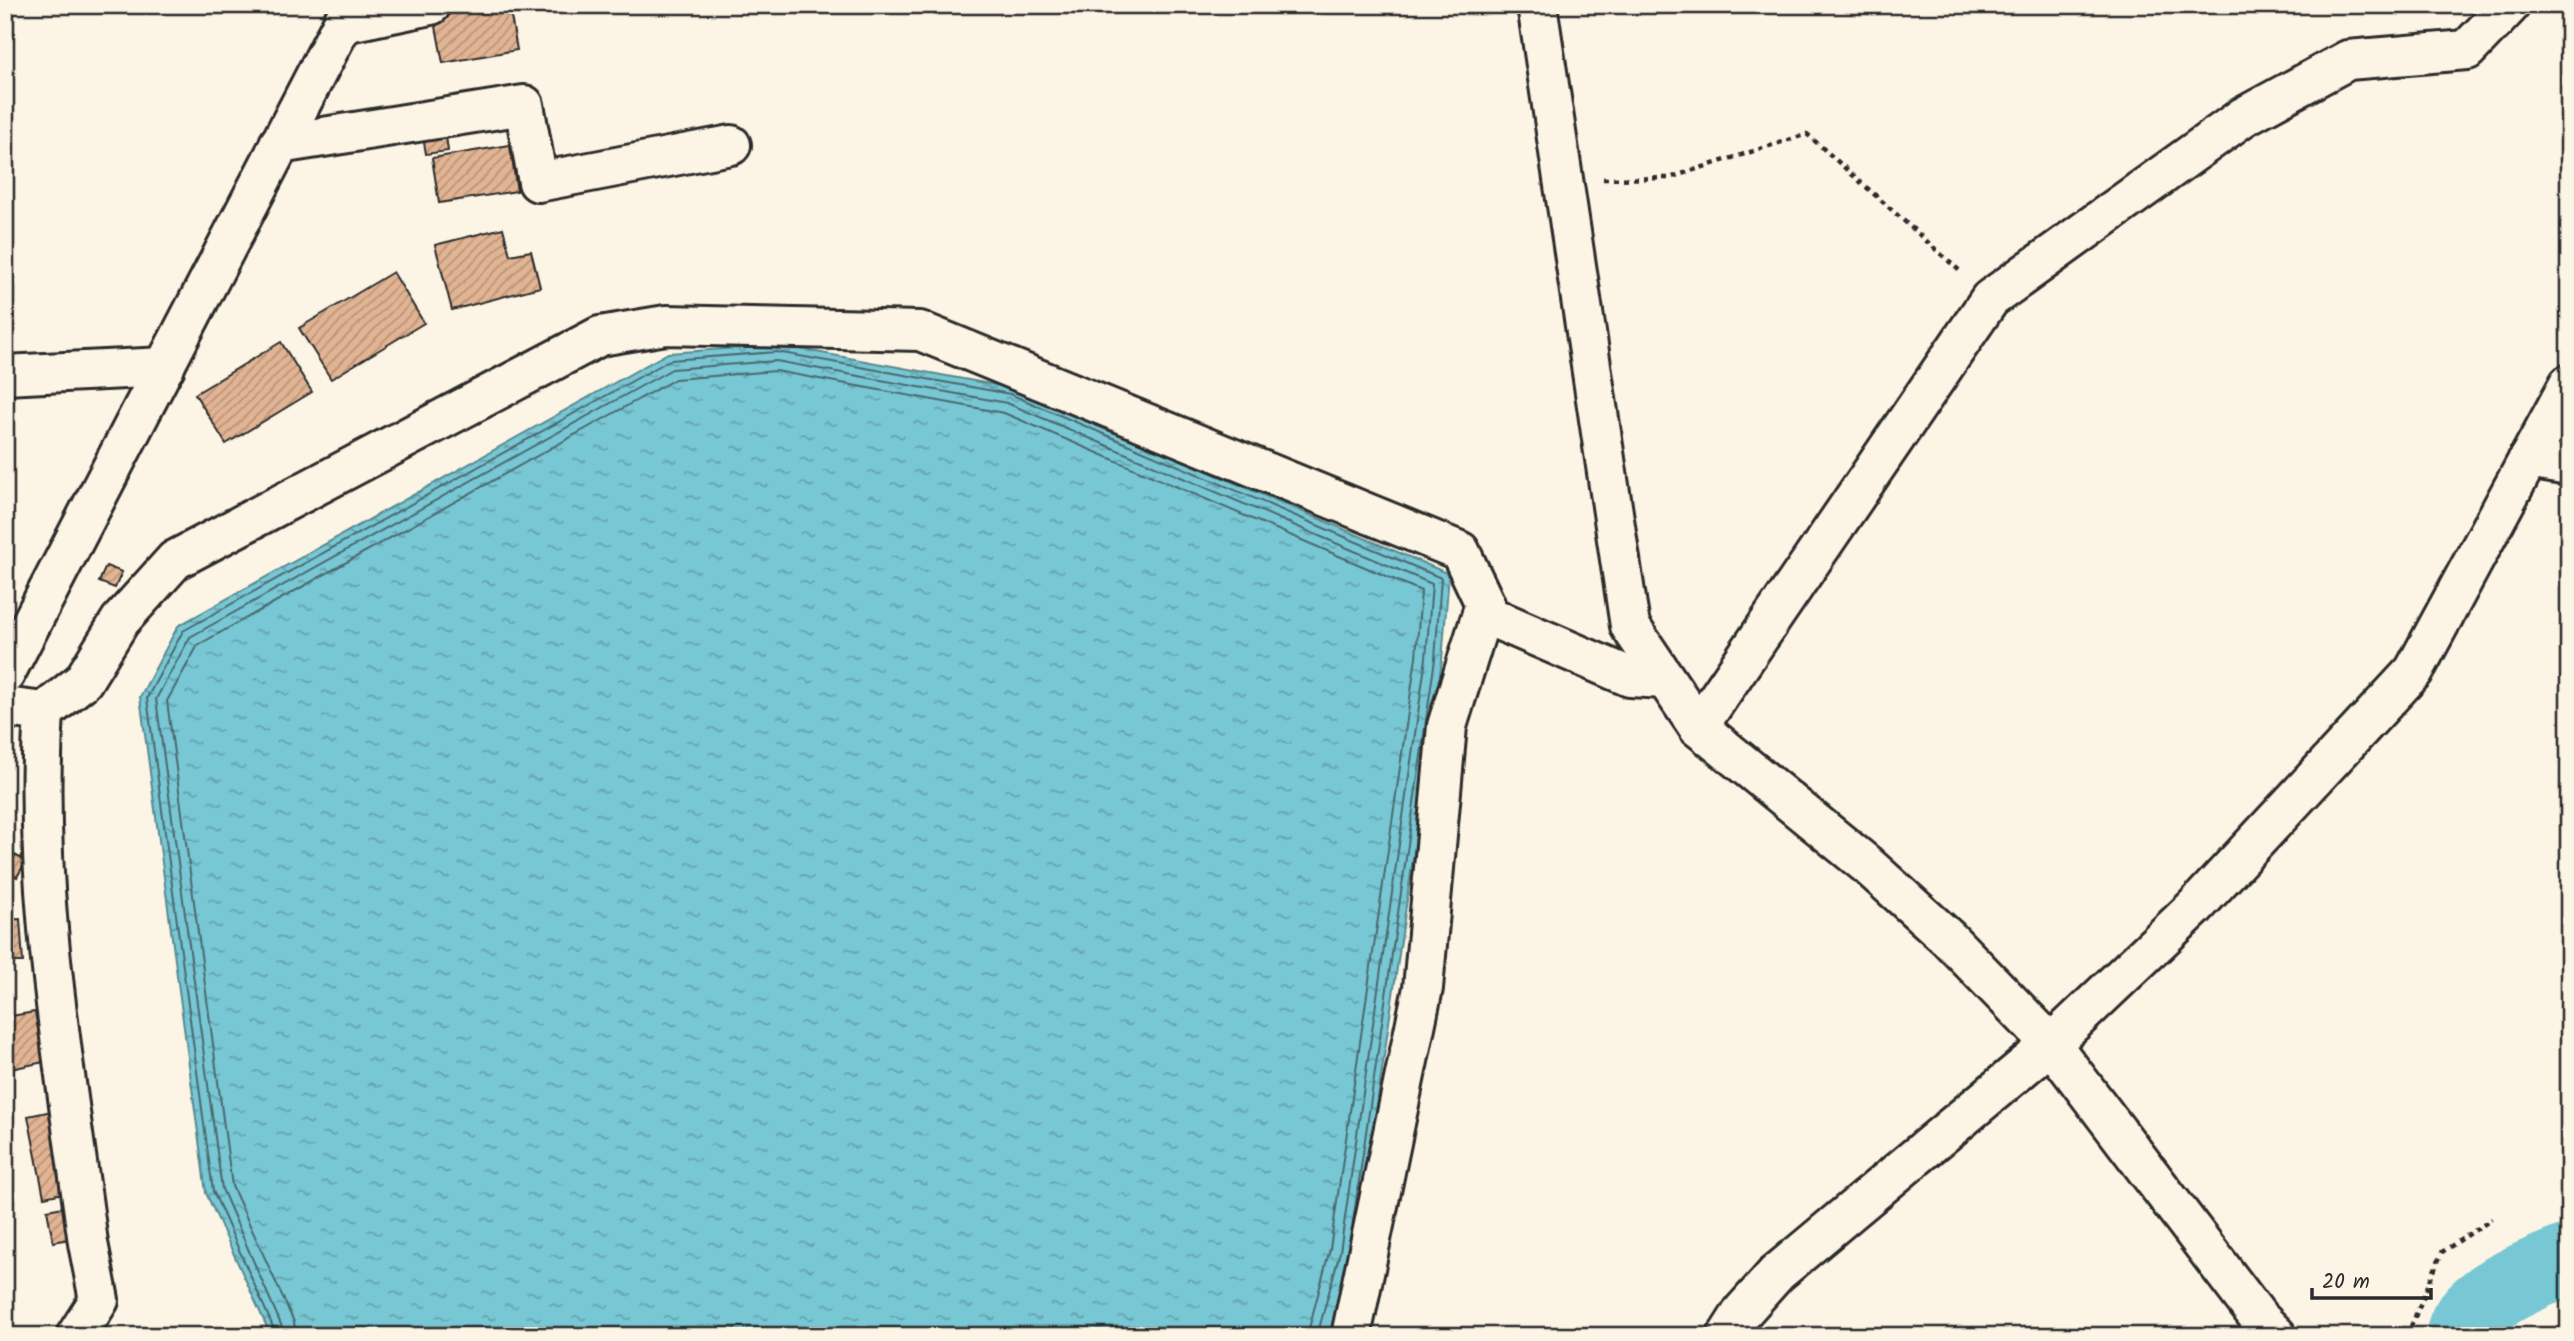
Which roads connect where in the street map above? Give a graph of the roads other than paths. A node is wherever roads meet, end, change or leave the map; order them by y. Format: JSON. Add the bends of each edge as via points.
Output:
{"nodes":[{"id":1,"x":430,"y":5,"type":"edge"},
{"id":2,"x":1537,"y":5,"type":"edge"},
{"id":3,"x":2510,"y":5,"type":"edge"},
{"id":4,"x":348,"y":14,"type":"edge"},
{"id":5,"x":279,"y":144,"type":"junction"},
{"id":6,"x":731,"y":145,"type":"dead end"},
{"id":7,"x":165,"y":367,"type":"junction"},
{"id":8,"x":5,"y":375,"type":"edge"},
{"id":9,"x":2569,"y":384,"type":"edge"},
{"id":10,"x":2528,"y":459,"type":"junction"},
{"id":11,"x":2569,"y":466,"type":"edge"},
{"id":12,"x":1482,"y":613,"type":"junction"},
{"id":13,"x":5,"y":674,"type":"edge"},
{"id":14,"x":1665,"y":679,"type":"junction"},
{"id":15,"x":5,"y":707,"type":"edge"},
{"id":16,"x":44,"y":712,"type":"junction"},
{"id":17,"x":1698,"y":727,"type":"junction"},
{"id":18,"x":2051,"y":1044,"type":"junction"},
{"id":19,"x":76,"y":1336,"type":"edge"},
{"id":20,"x":1351,"y":1336,"type":"edge"},
{"id":21,"x":1727,"y":1336,"type":"edge"},
{"id":22,"x":2277,"y":1336,"type":"edge"}],
"edges":[{"from":1,"to":4,"type":"street"},
{"from":2,"to":14,"type":"street","via":[[1630,626]]},
{"from":3,"to":17,"type":"street","via":[[2467,50],[2348,60],[2243,117],[1990,299]]},
{"from":4,"to":5,"type":"street"},
{"from":5,"to":6,"type":"street","via":[[524,105],[538,182]]},
{"from":5,"to":7,"type":"street"},
{"from":7,"to":8,"type":"street"},
{"from":7,"to":13,"type":"street"},
{"from":9,"to":10,"type":"street"},
{"from":10,"to":11,"type":"street"},
{"from":10,"to":18,"type":"street","via":[[2414,671],[2194,908]]},
{"from":12,"to":14,"type":"street","via":[[1630,677]]},
{"from":12,"to":16,"type":"street","via":[[1485,604],[1460,551],[920,331],[666,325],[600,336],[175,560],[120,621],[83,681]]},
{"from":12,"to":20,"type":"street","via":[[1447,726],[1423,988]]},
{"from":14,"to":17,"type":"street"},
{"from":15,"to":16,"type":"street"},
{"from":16,"to":19,"type":"street","via":[[44,897],[99,1300]]},
{"from":17,"to":18,"type":"street","via":[[1866,864],[1948,938]]},
{"from":18,"to":21,"type":"street","via":[[1777,1273]]},
{"from":18,"to":22,"type":"street"}]}
